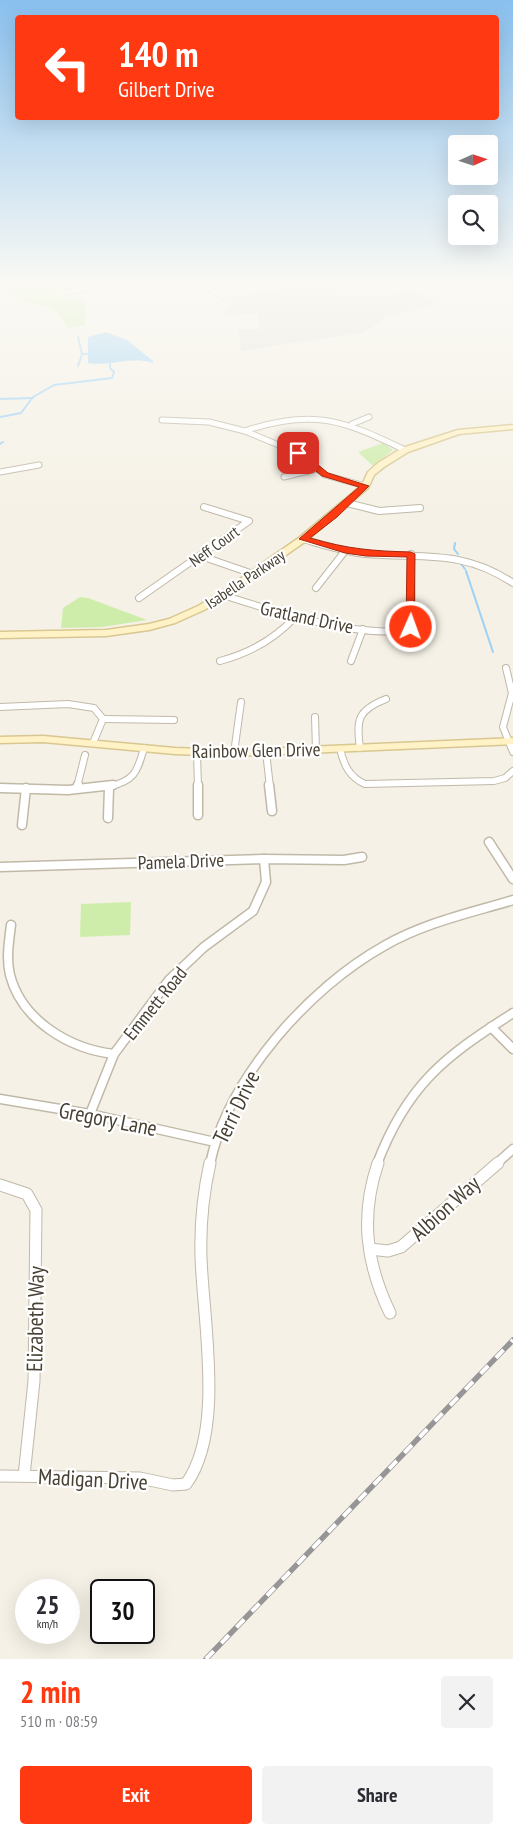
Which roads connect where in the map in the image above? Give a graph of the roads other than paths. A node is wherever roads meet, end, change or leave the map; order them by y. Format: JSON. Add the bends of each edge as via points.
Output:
{"nodes":[{"id":1,"x":369,"y":417,"type":"dead end"},
{"id":2,"x":162,"y":420,"type":"dead end"},
{"id":3,"x":352,"y":424,"type":"junction"},
{"id":4,"x":513,"y":427,"type":"edge"},
{"id":5,"x":245,"y":431,"type":"junction"},
{"id":6,"x":406,"y":450,"type":"junction"},
{"id":7,"x":39,"y":465,"type":"dead end"},
{"id":8,"x":316,"y":469,"type":"junction"},
{"id":9,"x":0,"y":472,"type":"edge"},
{"id":10,"x":284,"y":477,"type":"dead end"},
{"id":11,"x":365,"y":486,"type":"junction"},
{"id":12,"x":347,"y":503,"type":"junction"},
{"id":13,"x":204,"y":507,"type":"dead end"},
{"id":14,"x":420,"y":508,"type":"dead end"},
{"id":15,"x":304,"y":539,"type":"junction"},
{"id":16,"x":345,"y":551,"type":"junction"},
{"id":17,"x":411,"y":554,"type":"junction"},
{"id":18,"x":201,"y":556,"type":"junction"},
{"id":19,"x":254,"y":574,"type":"junction"},
{"id":20,"x":513,"y":583,"type":"edge"},
{"id":21,"x":316,"y":588,"type":"dead end"},
{"id":22,"x":223,"y":595,"type":"junction"},
{"id":23,"x":139,"y":598,"type":"dead end"},
{"id":24,"x":295,"y":617,"type":"junction"},
{"id":25,"x":363,"y":629,"type":"junction"},
{"id":26,"x":0,"y":635,"type":"edge"},
{"id":27,"x":220,"y":661,"type":"dead end"},
{"id":28,"x":351,"y":662,"type":"dead end"},
{"id":29,"x":506,"y":668,"type":"dead end"},
{"id":30,"x":386,"y":699,"type":"dead end"},
{"id":31,"x":241,"y":702,"type":"dead end"},
{"id":32,"x":0,"y":707,"type":"edge"},
{"id":33,"x":315,"y":717,"type":"dead end"},
{"id":34,"x":103,"y":719,"type":"junction"},
{"id":35,"x":174,"y":720,"type":"dead end"},
{"id":36,"x":0,"y":740,"type":"edge"},
{"id":37,"x":510,"y":741,"type":"edge"},
{"id":38,"x":93,"y":743,"type":"junction"},
{"id":39,"x":144,"y":748,"type":"junction"},
{"id":40,"x":360,"y":748,"type":"junction"},
{"id":41,"x":340,"y":749,"type":"junction"},
{"id":42,"x":316,"y":750,"type":"junction"},
{"id":43,"x":198,"y":752,"type":"junction"},
{"id":44,"x":266,"y":752,"type":"junction"},
{"id":45,"x":513,"y":752,"type":"edge"},
{"id":46,"x":234,"y":753,"type":"junction"},
{"id":47,"x":85,"y":755,"type":"dead end"},
{"id":48,"x":513,"y":771,"type":"edge"},
{"id":49,"x":0,"y":788,"type":"edge"},
{"id":50,"x":26,"y":788,"type":"junction"},
{"id":51,"x":77,"y":788,"type":"junction"},
{"id":52,"x":109,"y":788,"type":"junction"},
{"id":53,"x":272,"y":811,"type":"dead end"},
{"id":54,"x":198,"y":815,"type":"dead end"},
{"id":55,"x":108,"y":818,"type":"dead end"},
{"id":56,"x":22,"y":825,"type":"dead end"},
{"id":57,"x":489,"y":842,"type":"dead end"},
{"id":58,"x":362,"y":857,"type":"dead end"},
{"id":59,"x":264,"y":858,"type":"junction"},
{"id":60,"x":0,"y":867,"type":"edge"},
{"id":61,"x":513,"y":879,"type":"edge"},
{"id":62,"x":513,"y":900,"type":"edge"},
{"id":63,"x":11,"y":925,"type":"dead end"},
{"id":64,"x":513,"y":1013,"type":"edge"},
{"id":65,"x":491,"y":1027,"type":"junction"},
{"id":66,"x":513,"y":1049,"type":"edge"},
{"id":67,"x":114,"y":1054,"type":"junction"},
{"id":68,"x":0,"y":1099,"type":"edge"},
{"id":69,"x":90,"y":1114,"type":"junction"},
{"id":70,"x":216,"y":1142,"type":"junction"},
{"id":71,"x":513,"y":1149,"type":"edge"},
{"id":72,"x":0,"y":1185,"type":"edge"},
{"id":73,"x":370,"y":1249,"type":"junction"},
{"id":74,"x":390,"y":1313,"type":"dead end"},
{"id":75,"x":0,"y":1476,"type":"edge"},
{"id":76,"x":24,"y":1476,"type":"junction"},
{"id":77,"x":186,"y":1484,"type":"joint"}],
"edges":[{"from":1,"to":3,"type":"street"},
{"from":2,"to":5,"type":"street","via":[[209,422]]},
{"from":3,"to":5,"type":"street","via":[[302,417],[280,419]]},
{"from":3,"to":6,"type":"street"},
{"from":4,"to":6,"type":"street","name":"Isabella Parkway","via":[[458,432]]},
{"from":5,"to":8,"type":"street","via":[[298,453]]},
{"from":6,"to":11,"type":"street","name":"Isabella Parkway","via":[[381,465]]},
{"from":7,"to":9,"type":"street"},
{"from":8,"to":10,"type":"street"},
{"from":8,"to":11,"type":"street","via":[[336,479]]},
{"from":11,"to":12,"type":"street","name":"Isabella Parkway"},
{"from":12,"to":14,"type":"street","via":[[378,511]]},
{"from":12,"to":15,"type":"street","name":"Isabella Parkway"},
{"from":13,"to":18,"type":"street","name":"Neff Court","via":[[249,521]]},
{"from":15,"to":16,"type":"street"},
{"from":15,"to":19,"type":"street","name":"Isabella Parkway"},
{"from":16,"to":17,"type":"street"},
{"from":16,"to":21,"type":"street"},
{"from":17,"to":20,"type":"street","via":[[474,563]]},
{"from":17,"to":25,"type":"street","name":"Gratland Drive","via":[[411,627],[402,631]]},
{"from":18,"to":19,"type":"street"},
{"from":18,"to":23,"type":"street","name":"Neff Court"},
{"from":19,"to":22,"type":"street","name":"Isabella Parkway"},
{"from":22,"to":24,"type":"street","name":"Gratland Drive"},
{"from":22,"to":26,"type":"street","name":"Isabella Parkway","via":[[194,612],[149,627],[106,633]]},
{"from":24,"to":25,"type":"street","name":"Gratland Drive"},
{"from":24,"to":27,"type":"street","via":[[264,645]]},
{"from":25,"to":28,"type":"street"},
{"from":29,"to":37,"type":"street","via":[[512,693],[503,727]]},
{"from":30,"to":40,"type":"street","via":[[363,709],[357,730]]},
{"from":31,"to":46,"type":"street"},
{"from":32,"to":34,"type":"street","via":[[84,705],[94,708]]},
{"from":33,"to":42,"type":"street"},
{"from":34,"to":35,"type":"street"},
{"from":34,"to":38,"type":"street"},
{"from":36,"to":38,"type":"street","name":"Rainbow Glen Drive","via":[[43,738]]},
{"from":37,"to":40,"type":"street","name":"Rainbow Glen Drive"},
{"from":37,"to":45,"type":"street"},
{"from":38,"to":39,"type":"street","name":"Rainbow Glen Drive"},
{"from":39,"to":43,"type":"street","name":"Rainbow Glen Drive"},
{"from":39,"to":52,"type":"street","via":[[131,779]]},
{"from":40,"to":41,"type":"street","name":"Rainbow Glen Drive"},
{"from":41,"to":42,"type":"street","name":"Rainbow Glen Drive"},
{"from":41,"to":48,"type":"street","via":[[348,774],[365,784],[494,781]]},
{"from":42,"to":44,"type":"street","name":"Rainbow Glen Drive"},
{"from":43,"to":46,"type":"street","name":"Rainbow Glen Drive"},
{"from":43,"to":54,"type":"street"},
{"from":44,"to":46,"type":"street","name":"Rainbow Glen Drive"},
{"from":44,"to":53,"type":"street"},
{"from":47,"to":51,"type":"street"},
{"from":49,"to":50,"type":"street"},
{"from":50,"to":51,"type":"street"},
{"from":50,"to":56,"type":"street"},
{"from":51,"to":52,"type":"street"},
{"from":52,"to":55,"type":"street"},
{"from":57,"to":61,"type":"street"},
{"from":58,"to":59,"type":"street","name":"Pamela Drive","via":[[344,860]]},
{"from":59,"to":60,"type":"street","name":"Pamela Drive"},
{"from":59,"to":67,"type":"street","name":"Emmett Road","via":[[266,882],[253,911],[204,947],[169,980]]},
{"from":62,"to":70,"type":"street","name":"Terri Drive","via":[[422,928],[383,946],[323,988],[259,1061],[237,1095]]},
{"from":63,"to":67,"type":"street","via":[[7,956],[18,997],[49,1030],[90,1051]]},
{"from":64,"to":65,"type":"street"},
{"from":65,"to":66,"type":"street"},
{"from":65,"to":73,"type":"street","via":[[454,1052],[420,1085],[400,1114],[384,1144],[372,1179],[368,1216]]},
{"from":67,"to":69,"type":"street","name":"Emmett Road"},
{"from":68,"to":69,"type":"street","name":"Gregory Lane"},
{"from":69,"to":70,"type":"street","name":"Gregory Lane"},
{"from":70,"to":77,"type":"street","name":"Terri Drive","via":[[202,1214],[200,1256],[210,1354],[203,1456],[197,1472]]},
{"from":71,"to":73,"type":"street","name":"Albion Way","via":[[401,1247],[388,1251]]},
{"from":72,"to":76,"type":"street","name":"Elizabeth Way","via":[[23,1191],[32,1198],[36,1210],[34,1381]]},
{"from":73,"to":74,"type":"street","via":[[374,1278]]},
{"from":75,"to":76,"type":"street","name":"Madigan Drive"},
{"from":76,"to":77,"type":"street","name":"Madigan Drive","via":[[140,1478],[173,1485]]}]}
